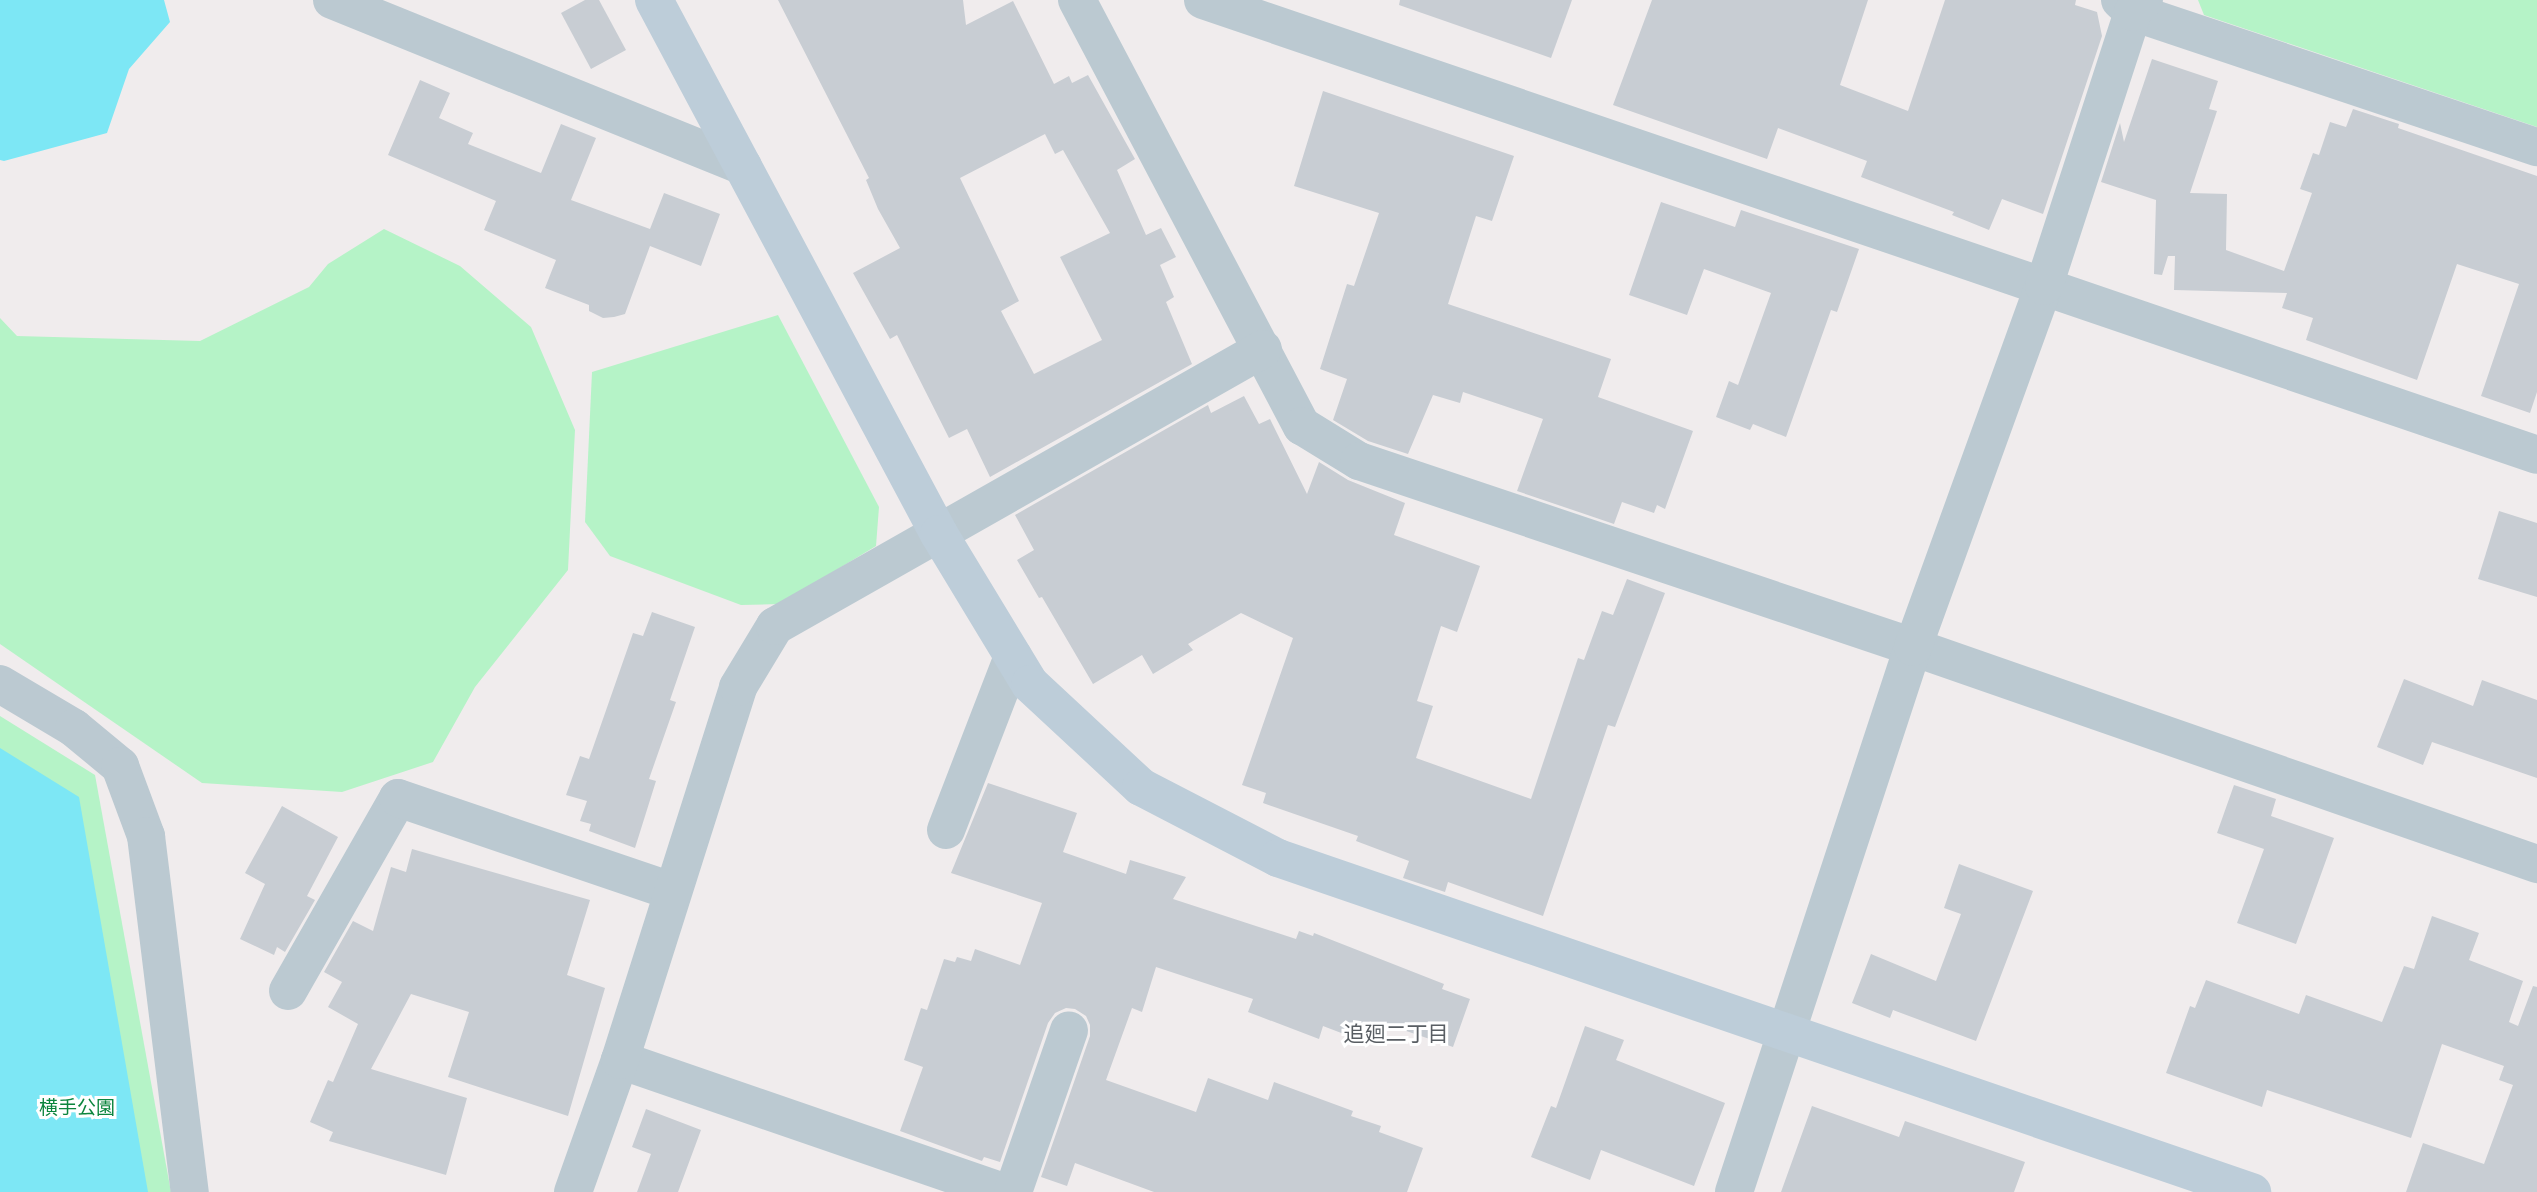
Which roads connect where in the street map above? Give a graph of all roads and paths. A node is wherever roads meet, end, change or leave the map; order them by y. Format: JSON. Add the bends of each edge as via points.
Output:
{"nodes":[{"id":1,"x":332,"y":0,"type":"edge"},
{"id":2,"x":654,"y":0,"type":"edge"},
{"id":3,"x":1077,"y":0,"type":"edge"},
{"id":4,"x":1203,"y":0,"type":"edge"},
{"id":5,"x":2132,"y":4,"type":"edge"},
{"id":6,"x":1277,"y":13,"type":"edge"},
{"id":7,"x":2537,"y":147,"type":"edge"},
{"id":8,"x":743,"y":166,"type":"junction"},
{"id":9,"x":2044,"y":286,"type":"junction"},
{"id":10,"x":1263,"y":349,"type":"junction"},
{"id":11,"x":2537,"y":455,"type":"edge"},
{"id":12,"x":939,"y":534,"type":"junction"},
{"id":13,"x":1913,"y":647,"type":"junction"},
{"id":14,"x":1013,"y":656,"type":"junction"},
{"id":15,"x":0,"y":684,"type":"edge"},
{"id":16,"x":946,"y":830,"type":"dead end"},
{"id":17,"x":2537,"y":864,"type":"edge"},
{"id":18,"x":671,"y":891,"type":"junction"},
{"id":19,"x":288,"y":991,"type":"dead end"},
{"id":20,"x":1069,"y":1030,"type":"dead end"},
{"id":21,"x":1787,"y":1035,"type":"junction"},
{"id":22,"x":620,"y":1060,"type":"junction"},
{"id":23,"x":190,"y":1192,"type":"edge"},
{"id":24,"x":573,"y":1192,"type":"edge"},
{"id":25,"x":1004,"y":1192,"type":"edge"},
{"id":26,"x":1013,"y":1192,"type":"edge"},
{"id":27,"x":1734,"y":1192,"type":"edge"},
{"id":28,"x":2252,"y":1192,"type":"edge"}],
"edges":[{"from":1,"to":8,"type":"street"},
{"from":2,"to":8,"type":"street"},
{"from":3,"to":10,"type":"street"},
{"from":4,"to":6,"type":"street"},
{"from":5,"to":7,"type":"street"},
{"from":5,"to":9,"type":"street"},
{"from":6,"to":9,"type":"street"},
{"from":8,"to":12,"type":"street"},
{"from":9,"to":11,"type":"street"},
{"from":9,"to":13,"type":"street"},
{"from":10,"to":12,"type":"street"},
{"from":10,"to":13,"type":"street","via":[[1303,426],[1359,461]]},
{"from":12,"to":14,"type":"street"},
{"from":12,"to":18,"type":"street","via":[[775,626],[738,687]]},
{"from":13,"to":17,"type":"street"},
{"from":13,"to":21,"type":"street"},
{"from":14,"to":16,"type":"street"},
{"from":14,"to":21,"type":"street","via":[[1030,684],[1141,787],[1278,858]]},
{"from":15,"to":23,"type":"street","via":[[74,728],[120,766],[146,836]]},
{"from":18,"to":19,"type":"street","via":[[398,798]]},
{"from":18,"to":22,"type":"street"},
{"from":20,"to":26,"type":"street"},
{"from":21,"to":27,"type":"street"},
{"from":21,"to":28,"type":"street"},
{"from":22,"to":24,"type":"street"},
{"from":22,"to":25,"type":"street"}]}
